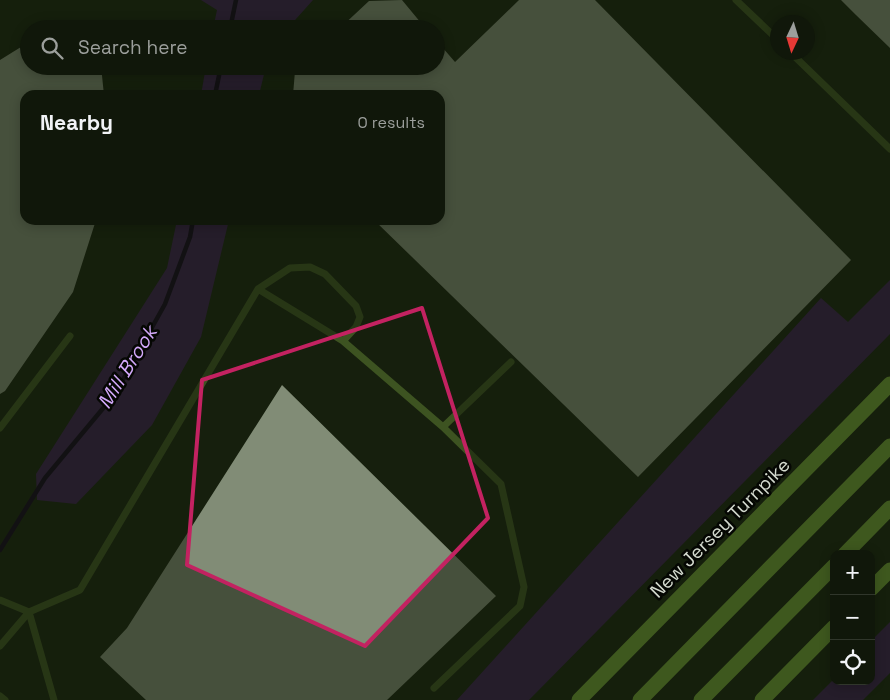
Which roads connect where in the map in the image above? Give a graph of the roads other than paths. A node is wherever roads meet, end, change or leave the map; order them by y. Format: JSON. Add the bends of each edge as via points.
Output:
{"nodes":[{"id":1,"x":736,"y":0,"type":"edge"},
{"id":2,"x":770,"y":32,"type":"edge"},
{"id":3,"x":798,"y":60,"type":"edge"},
{"id":4,"x":890,"y":149,"type":"edge"},
{"id":5,"x":258,"y":289,"type":"junction"},
{"id":6,"x":70,"y":336,"type":"dead end"},
{"id":7,"x":343,"y":342,"type":"junction"},
{"id":8,"x":511,"y":362,"type":"dead end"},
{"id":9,"x":890,"y":384,"type":"edge"},
{"id":10,"x":443,"y":427,"type":"junction"},
{"id":11,"x":0,"y":428,"type":"edge"},
{"id":12,"x":890,"y":446,"type":"edge"},
{"id":13,"x":890,"y":508,"type":"edge"},
{"id":14,"x":849,"y":550,"type":"edge"},
{"id":15,"x":830,"y":570,"type":"edge"},
{"id":16,"x":890,"y":570,"type":"edge"},
{"id":17,"x":875,"y":585,"type":"edge"},
{"id":18,"x":1,"y":601,"type":"edge"},
{"id":19,"x":29,"y":612,"type":"junction"},
{"id":20,"x":830,"y":631,"type":"edge"},
{"id":21,"x":0,"y":646,"type":"edge"},
{"id":22,"x":434,"y":688,"type":"dead end"},
{"id":23,"x":54,"y":700,"type":"edge"},
{"id":24,"x":579,"y":700,"type":"edge"},
{"id":25,"x":640,"y":700,"type":"edge"},
{"id":26,"x":701,"y":700,"type":"edge"},
{"id":27,"x":762,"y":700,"type":"edge"}],
"edges":[{"from":1,"to":2,"type":"lane"},
{"from":3,"to":4,"type":"lane"},
{"from":5,"to":7,"type":"lane"},
{"from":5,"to":7,"type":"lane","via":[[290,268],[310,267],[325,274],[356,306],[360,318]]},
{"from":5,"to":19,"type":"lane","via":[[80,590]]},
{"from":6,"to":11,"type":"lane"},
{"from":7,"to":10,"type":"lane"},
{"from":8,"to":10,"type":"lane"},
{"from":9,"to":24,"type":"highway","name":"New Jersey Turnpike"},
{"from":10,"to":22,"type":"lane","via":[[501,484],[524,587],[520,606]]},
{"from":12,"to":25,"type":"highway"},
{"from":13,"to":14,"type":"highway"},
{"from":15,"to":26,"type":"highway"},
{"from":16,"to":17,"type":"highway"},
{"from":18,"to":19,"type":"lane"},
{"from":19,"to":21,"type":"lane"},
{"from":19,"to":23,"type":"lane"},
{"from":20,"to":27,"type":"highway"}]}
